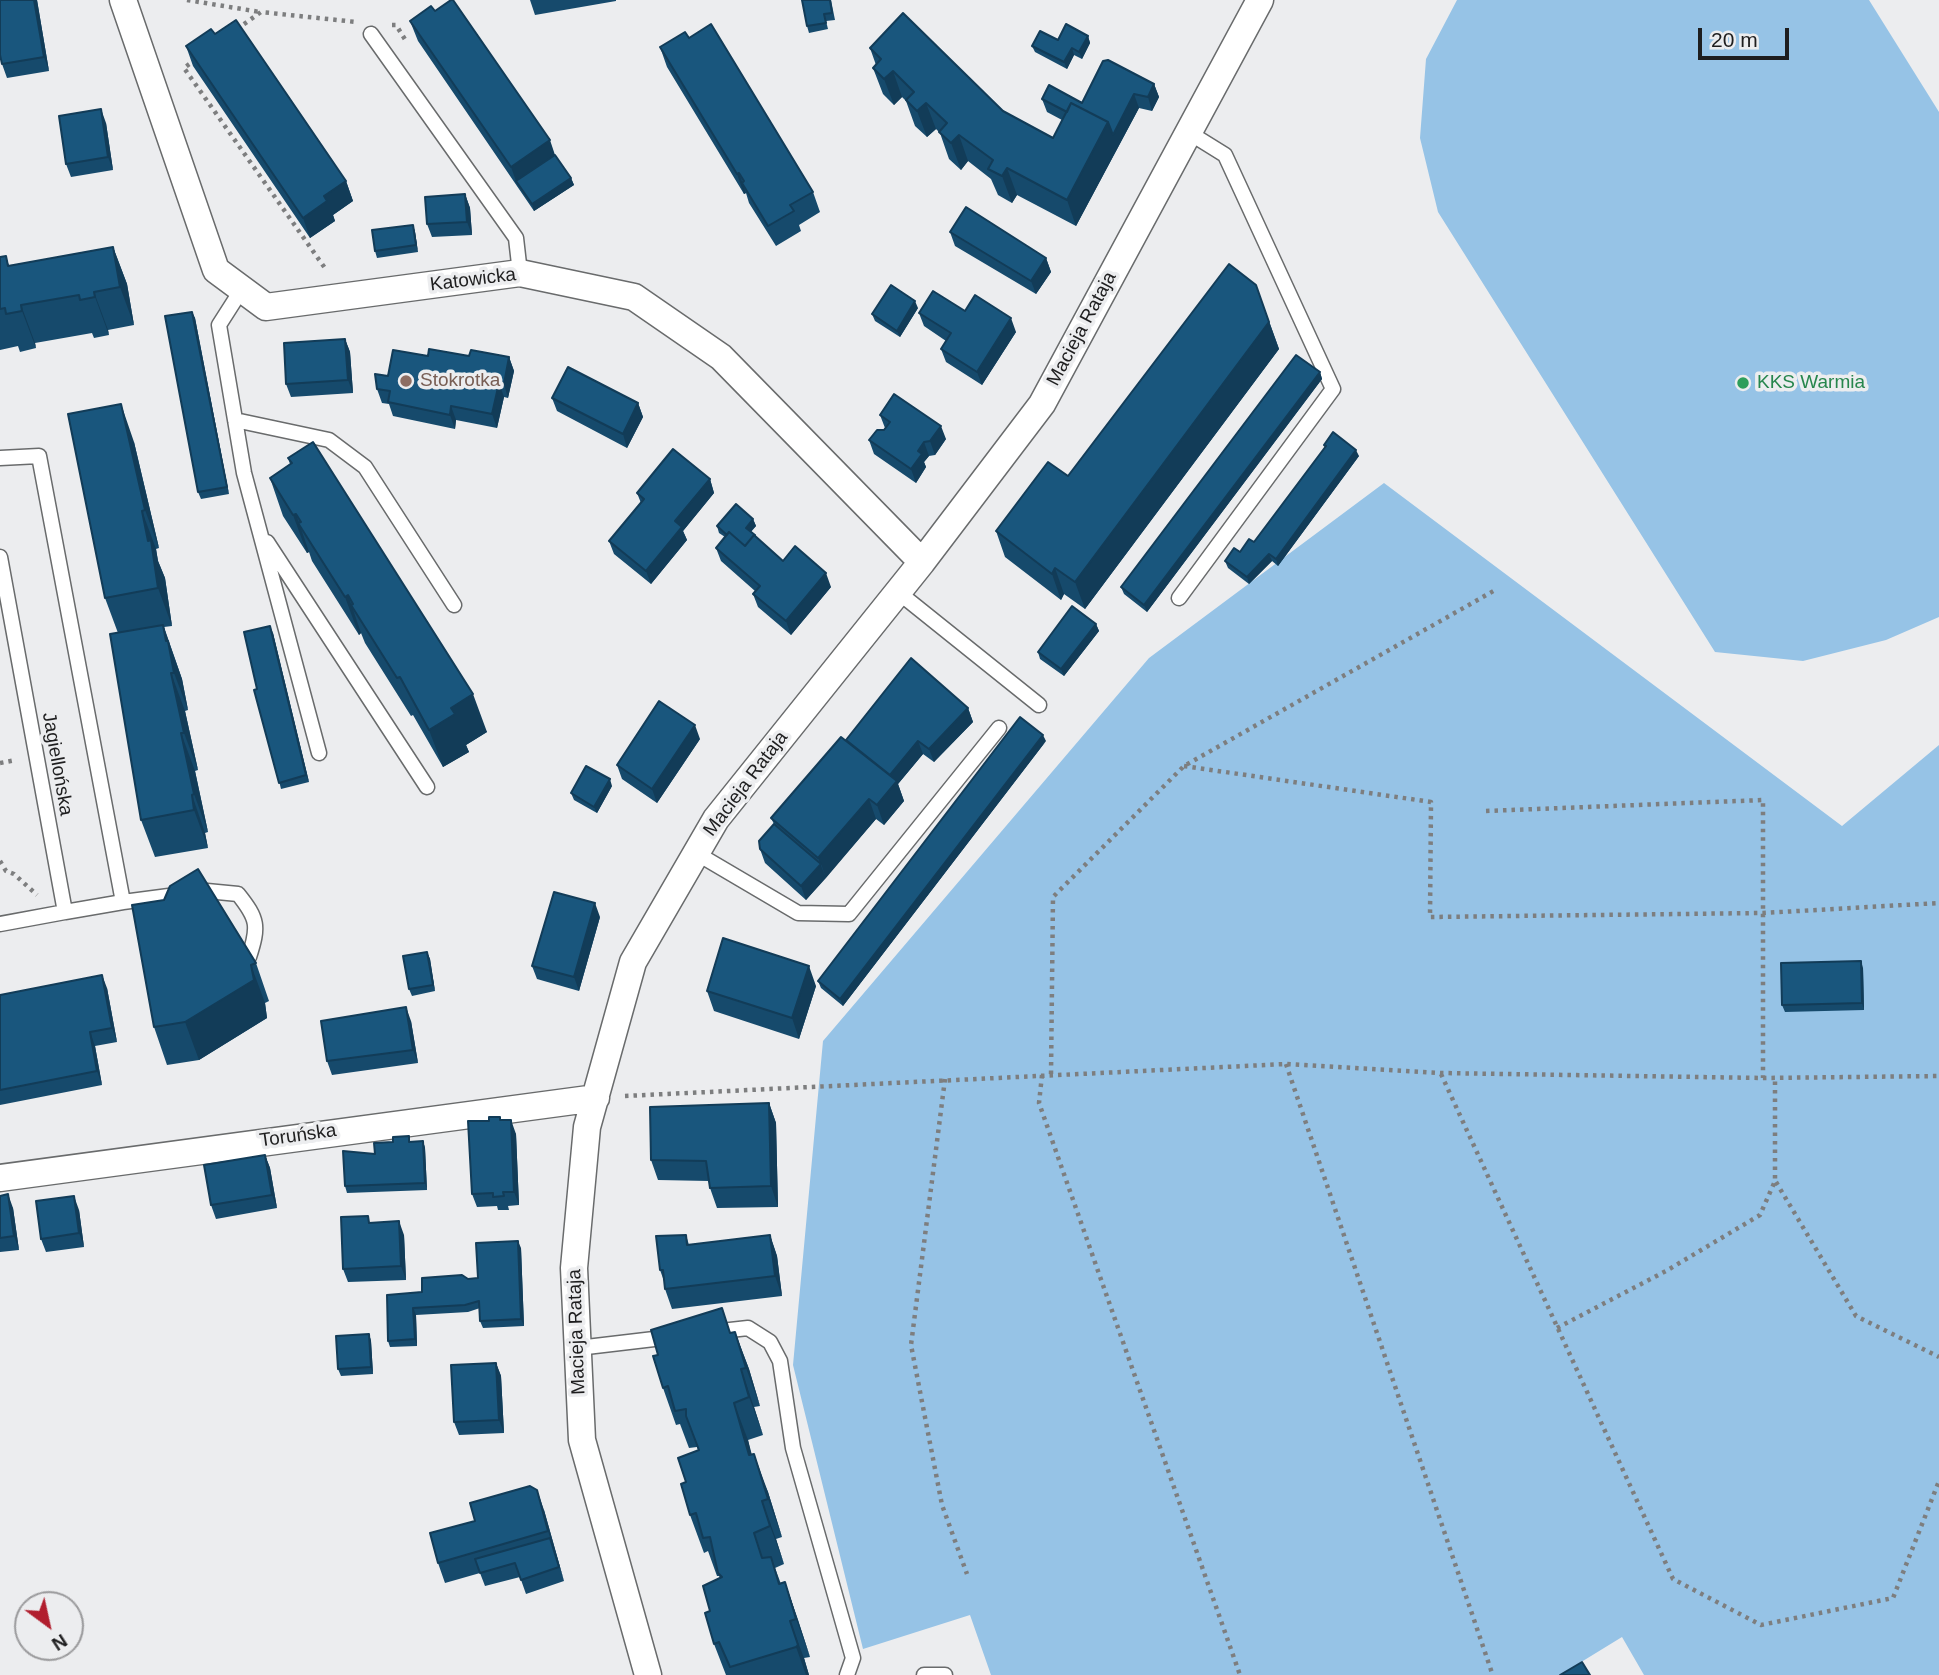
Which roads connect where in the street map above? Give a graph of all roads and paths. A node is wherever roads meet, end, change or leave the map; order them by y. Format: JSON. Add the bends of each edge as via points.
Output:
{"nodes":[{"id":1,"x":123,"y":0,"type":"edge"},
{"id":2,"x":187,"y":0,"type":"edge"},
{"id":3,"x":1260,"y":0,"type":"edge"},
{"id":4,"x":261,"y":12,"type":"junction"},
{"id":5,"x":385,"y":24,"type":"dead end"},
{"id":6,"x":366,"y":28,"type":"joint"},
{"id":7,"x":228,"y":36,"type":"edge"},
{"id":8,"x":410,"y":47,"type":"edge"},
{"id":9,"x":206,"y":52,"type":"edge"},
{"id":10,"x":1188,"y":132,"type":"junction"},
{"id":11,"x":520,"y":273,"type":"junction"},
{"id":12,"x":329,"y":274,"type":"dead end"},
{"id":13,"x":242,"y":289,"type":"junction"},
{"id":14,"x":235,"y":420,"type":"junction"},
{"id":15,"x":0,"y":458,"type":"edge"},
{"id":16,"x":259,"y":531,"type":"junction"},
{"id":17,"x":0,"y":557,"type":"edge"},
{"id":18,"x":922,"y":562,"type":"junction"},
{"id":19,"x":1497,"y":589,"type":"dead end"},
{"id":20,"x":898,"y":592,"type":"junction"},
{"id":21,"x":1179,"y":598,"type":"dead end"},
{"id":22,"x":454,"y":605,"type":"dead end"},
{"id":23,"x":1039,"y":705,"type":"dead end"},
{"id":24,"x":999,"y":729,"type":"dead end"},
{"id":25,"x":318,"y":752,"type":"dead end"},
{"id":26,"x":1184,"y":765,"type":"junction"},
{"id":27,"x":427,"y":787,"type":"dead end"},
{"id":28,"x":1486,"y":811,"type":"dead end"},
{"id":29,"x":696,"y":853,"type":"junction"},
{"id":30,"x":0,"y":861,"type":"edge"},
{"id":31,"x":151,"y":897,"type":"junction"},
{"id":32,"x":123,"y":902,"type":"junction"},
{"id":33,"x":1939,"y":903,"type":"edge"},
{"id":34,"x":65,"y":912,"type":"junction"},
{"id":35,"x":166,"y":912,"type":"edge"},
{"id":36,"x":1763,"y":913,"type":"junction"},
{"id":37,"x":0,"y":924,"type":"edge"},
{"id":38,"x":249,"y":957,"type":"edge"},
{"id":39,"x":1286,"y":1064,"type":"junction"},
{"id":40,"x":1441,"y":1073,"type":"junction"},
{"id":41,"x":1051,"y":1074,"type":"junction"},
{"id":42,"x":1042,"y":1075,"type":"junction"},
{"id":43,"x":1939,"y":1076,"type":"edge"},
{"id":44,"x":1763,"y":1078,"type":"junction"},
{"id":45,"x":1774,"y":1078,"type":"junction"},
{"id":46,"x":945,"y":1079,"type":"junction"},
{"id":47,"x":596,"y":1098,"type":"junction"},
{"id":48,"x":0,"y":1178,"type":"edge"},
{"id":49,"x":1775,"y":1181,"type":"junction"},
{"id":50,"x":1558,"y":1328,"type":"junction"},
{"id":51,"x":578,"y":1348,"type":"junction"},
{"id":52,"x":1939,"y":1357,"type":"edge"},
{"id":53,"x":1939,"y":1481,"type":"edge"},
{"id":54,"x":967,"y":1574,"type":"dead end"},
{"id":55,"x":1492,"y":1674,"type":"edge"},
{"id":56,"x":648,"y":1675,"type":"edge"},
{"id":57,"x":847,"y":1675,"type":"edge"},
{"id":58,"x":924,"y":1675,"type":"edge"},
{"id":59,"x":944,"y":1675,"type":"edge"},
{"id":60,"x":1240,"y":1675,"type":"edge"}],
"edges":[{"from":1,"to":13,"type":"street","name":"Katowicka","via":[[216,270]]},
{"from":2,"to":4,"type":"path"},
{"from":3,"to":10,"type":"street","name":"Macieja Rataja"},
{"from":4,"to":6,"type":"path"},
{"from":4,"to":7,"type":"path"},
{"from":5,"to":8,"type":"path","via":[[396,25]]},
{"from":6,"to":11,"type":"lane","via":[[516,238]]},
{"from":9,"to":12,"type":"path","via":[[184,68]]},
{"from":10,"to":18,"type":"street","name":"Macieja Rataja","via":[[1042,404]]},
{"from":10,"to":21,"type":"lane","via":[[1225,155],[1333,389]]},
{"from":11,"to":13,"type":"street","name":"Katowicka","via":[[267,307]]},
{"from":11,"to":18,"type":"street","name":"Katowicka","via":[[634,297],[721,357]]},
{"from":13,"to":14,"type":"lane","via":[[219,325]]},
{"from":14,"to":16,"type":"lane"},
{"from":14,"to":22,"type":"lane","via":[[329,440],[365,467]]},
{"from":15,"to":32,"type":"lane","via":[[38,456]]},
{"from":16,"to":25,"type":"lane"},
{"from":16,"to":27,"type":"lane"},
{"from":17,"to":34,"type":"lane","name":"Jagiellońska"},
{"from":18,"to":20,"type":"street","name":"Macieja Rataja"},
{"from":19,"to":26,"type":"path"},
{"from":20,"to":23,"type":"lane"},
{"from":20,"to":29,"type":"street","name":"Macieja Rataja","via":[[716,819]]},
{"from":24,"to":29,"type":"lane","via":[[849,914],[797,913]]},
{"from":26,"to":36,"type":"path","via":[[1431,802],[1430,917]]},
{"from":26,"to":41,"type":"path","via":[[1053,897]]},
{"from":28,"to":36,"type":"path","via":[[1763,800]]},
{"from":29,"to":47,"type":"street","name":"Macieja Rataja","via":[[633,962]]},
{"from":30,"to":34,"type":"path","via":[[6,871]]},
{"from":31,"to":32,"type":"lane"},
{"from":31,"to":35,"type":"lane"},
{"from":31,"to":38,"type":"lane","via":[[207,891],[238,894],[255,915],[256,937]]},
{"from":32,"to":34,"type":"lane"},
{"from":33,"to":36,"type":"path"},
{"from":34,"to":37,"type":"lane"},
{"from":36,"to":44,"type":"path"},
{"from":39,"to":40,"type":"path"},
{"from":39,"to":41,"type":"path"},
{"from":39,"to":55,"type":"path"},
{"from":40,"to":44,"type":"path"},
{"from":40,"to":50,"type":"path"},
{"from":41,"to":42,"type":"path"},
{"from":42,"to":46,"type":"path"},
{"from":42,"to":60,"type":"path","via":[[1040,1103]]},
{"from":43,"to":45,"type":"path"},
{"from":44,"to":45,"type":"path"},
{"from":45,"to":49,"type":"path"},
{"from":46,"to":47,"type":"path"},
{"from":46,"to":54,"type":"path","via":[[911,1345],[942,1505]]},
{"from":47,"to":48,"type":"street","name":"Toruńska"},
{"from":47,"to":51,"type":"street","name":"Macieja Rataja","via":[[587,1127],[574,1268]]},
{"from":49,"to":50,"type":"path","via":[[1760,1215]]},
{"from":49,"to":52,"type":"path","via":[[1856,1316]]},
{"from":50,"to":53,"type":"path","via":[[1673,1580],[1760,1625],[1893,1598]]},
{"from":51,"to":56,"type":"street","name":"Macieja Rataja","via":[[582,1440]]},
{"from":51,"to":57,"type":"lane","via":[[748,1328],[770,1342],[780,1361],[793,1448],[853,1658]]},
{"from":58,"to":59,"type":"lane"}]}
